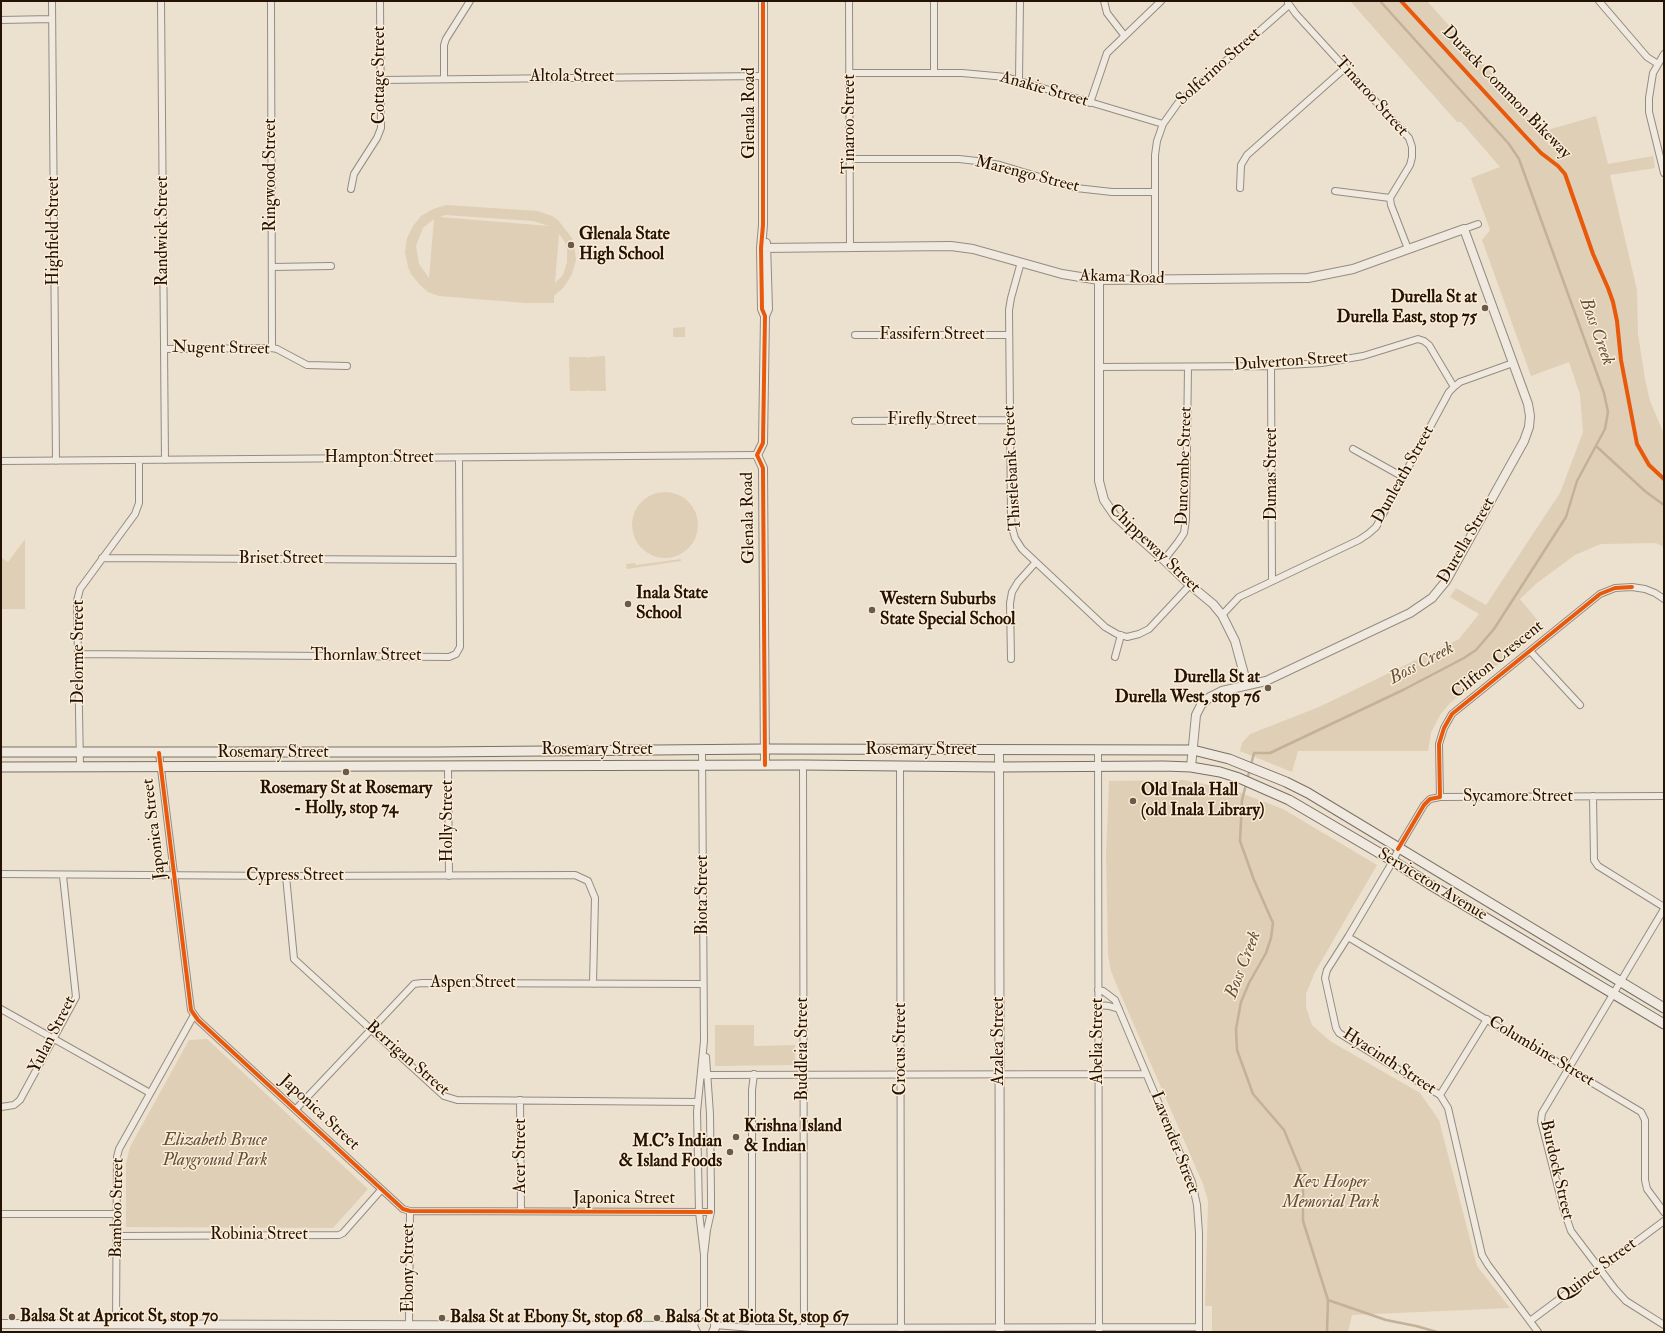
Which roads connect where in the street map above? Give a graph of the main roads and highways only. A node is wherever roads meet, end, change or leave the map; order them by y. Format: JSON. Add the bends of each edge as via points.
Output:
{"nodes":[{"id":1,"x":1193,"y":750,"type":"joint"},
{"id":2,"x":1,"y":752,"type":"edge"},
{"id":3,"x":1,"y":767,"type":"edge"},
{"id":4,"x":1191,"y":767,"type":"joint"},
{"id":5,"x":1664,"y":1008,"type":"edge"},
{"id":6,"x":1664,"y":1024,"type":"edge"}],
"edges":[{"from":1,"to":2,"type":"main road","name":"Rosemary Street"},
{"from":1,"to":5,"type":"main road","name":"Serviceton Avenue","via":[[1243,765],[1308,793]]},
{"from":3,"to":4,"type":"main road","name":"Rosemary Street"},
{"from":4,"to":6,"type":"main road","name":"Serviceton Avenue","via":[[1239,778],[1289,800]]}]}
